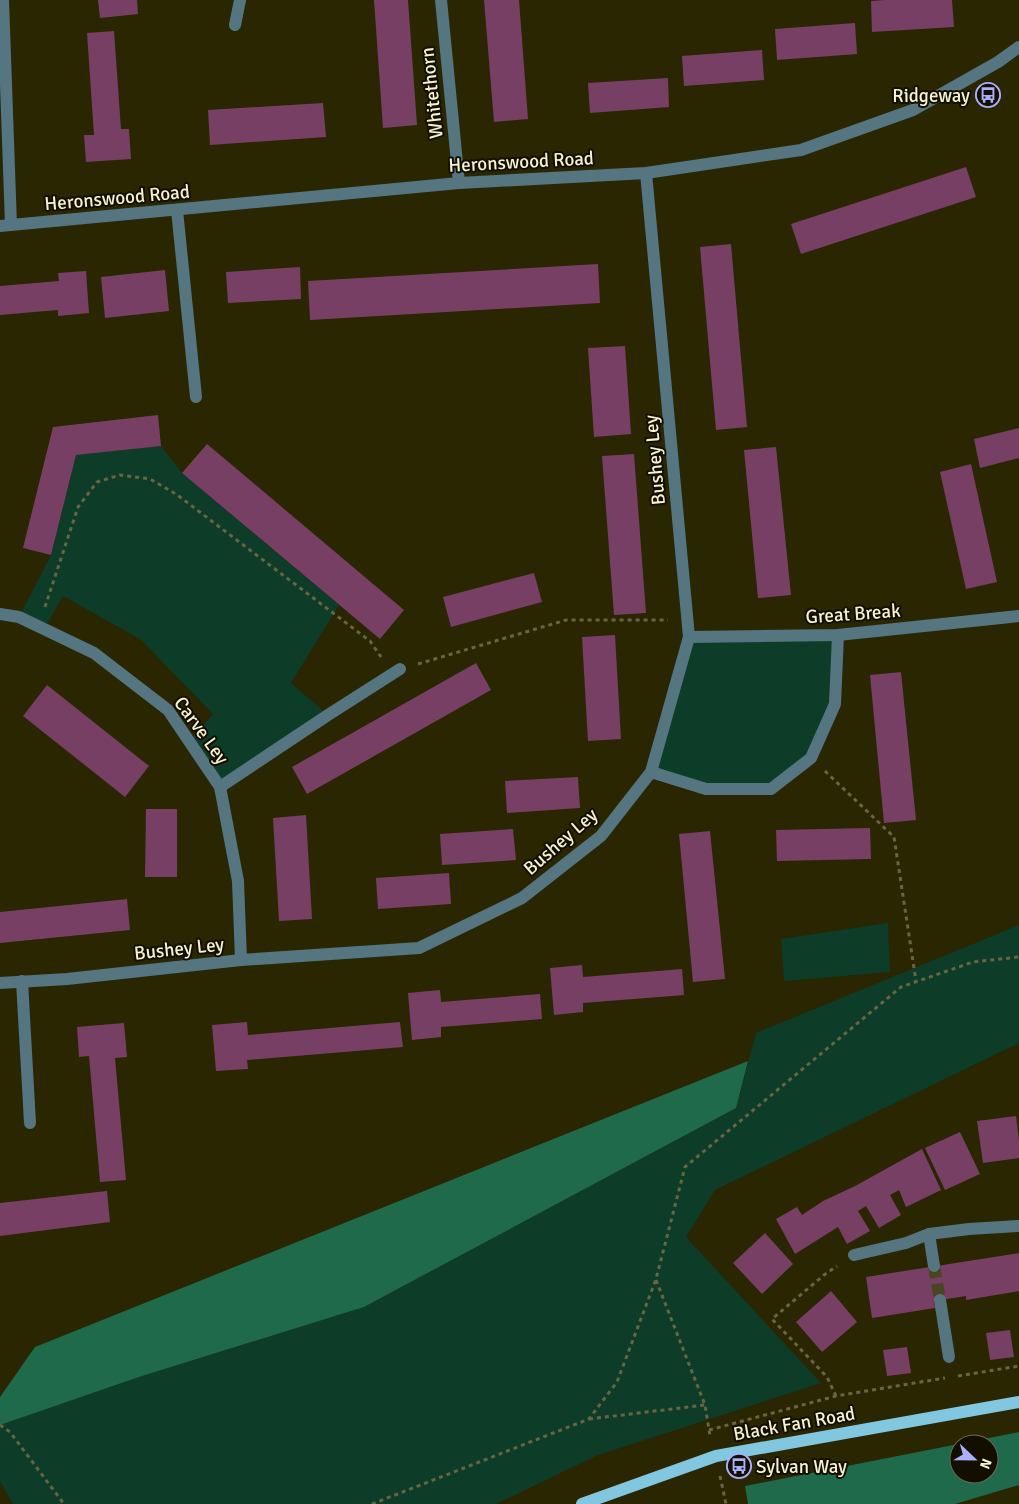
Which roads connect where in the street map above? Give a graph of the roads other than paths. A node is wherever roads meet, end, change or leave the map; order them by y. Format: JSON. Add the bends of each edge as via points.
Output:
{"nodes":[{"id":1,"x":3,"y":0,"type":"edge"},
{"id":2,"x":240,"y":0,"type":"edge"},
{"id":3,"x":441,"y":0,"type":"edge"},
{"id":4,"x":235,"y":25,"type":"dead end"},
{"id":5,"x":1019,"y":47,"type":"edge"},
{"id":6,"x":646,"y":173,"type":"junction"},
{"id":7,"x":459,"y":183,"type":"junction"},
{"id":8,"x":176,"y":210,"type":"junction"},
{"id":9,"x":6,"y":226,"type":"edge"},
{"id":10,"x":196,"y":396,"type":"dead end"},
{"id":11,"x":0,"y":614,"type":"edge"},
{"id":12,"x":1019,"y":616,"type":"edge"},
{"id":13,"x":838,"y":635,"type":"junction"},
{"id":14,"x":689,"y":637,"type":"junction"},
{"id":15,"x":396,"y":671,"type":"road end"},
{"id":16,"x":651,"y":772,"type":"junction"},
{"id":17,"x":220,"y":787,"type":"junction"},
{"id":18,"x":241,"y":960,"type":"junction"},
{"id":19,"x":22,"y":981,"type":"junction"},
{"id":20,"x":0,"y":983,"type":"edge"},
{"id":21,"x":30,"y":1123,"type":"dead end"},
{"id":22,"x":1019,"y":1226,"type":"edge"},
{"id":23,"x":929,"y":1234,"type":"junction"},
{"id":24,"x":854,"y":1255,"type":"road end"},
{"id":25,"x":934,"y":1266,"type":"tunnel mouth"},
{"id":26,"x":940,"y":1300,"type":"tunnel mouth"},
{"id":27,"x":949,"y":1357,"type":"dead end"},
{"id":28,"x":1019,"y":1402,"type":"edge"},
{"id":29,"x":582,"y":1504,"type":"edge"}],
"edges":[{"from":1,"to":9,"type":"street"},
{"from":2,"to":4,"type":"street"},
{"from":3,"to":7,"type":"street","name":"Whitethorn"},
{"from":5,"to":6,"type":"street","name":"Heronswood Road","via":[[912,110],[800,150]]},
{"from":6,"to":7,"type":"street","name":"Heronswood Road"},
{"from":6,"to":14,"type":"street","name":"Bushey Ley"},
{"from":7,"to":8,"type":"street","name":"Heronswood Road"},
{"from":8,"to":9,"type":"street","name":"Heronswood Road"},
{"from":8,"to":10,"type":"street"},
{"from":11,"to":17,"type":"street","name":"Carve Ley","via":[[19,617],[94,653],[168,710]]},
{"from":12,"to":13,"type":"street","name":"Great Break"},
{"from":13,"to":14,"type":"street","name":"Great Break"},
{"from":13,"to":16,"type":"street","via":[[835,704],[811,758],[771,789],[706,789]]},
{"from":14,"to":16,"type":"street","name":"Bushey Ley"},
{"from":15,"to":17,"type":"street"},
{"from":16,"to":18,"type":"street","name":"Bushey Ley","via":[[601,836],[522,898],[419,948]]},
{"from":17,"to":18,"type":"street","name":"Carve Ley","via":[[238,881]]},
{"from":18,"to":19,"type":"street","name":"Bushey Ley"},
{"from":19,"to":20,"type":"street","name":"Bushey Ley"},
{"from":19,"to":21,"type":"street"},
{"from":22,"to":23,"type":"street"},
{"from":23,"to":24,"type":"street"},
{"from":23,"to":25,"type":"street"},
{"from":26,"to":27,"type":"street"},
{"from":28,"to":29,"type":"main road","name":"Black Fan Road","via":[[716,1456]]}]}
